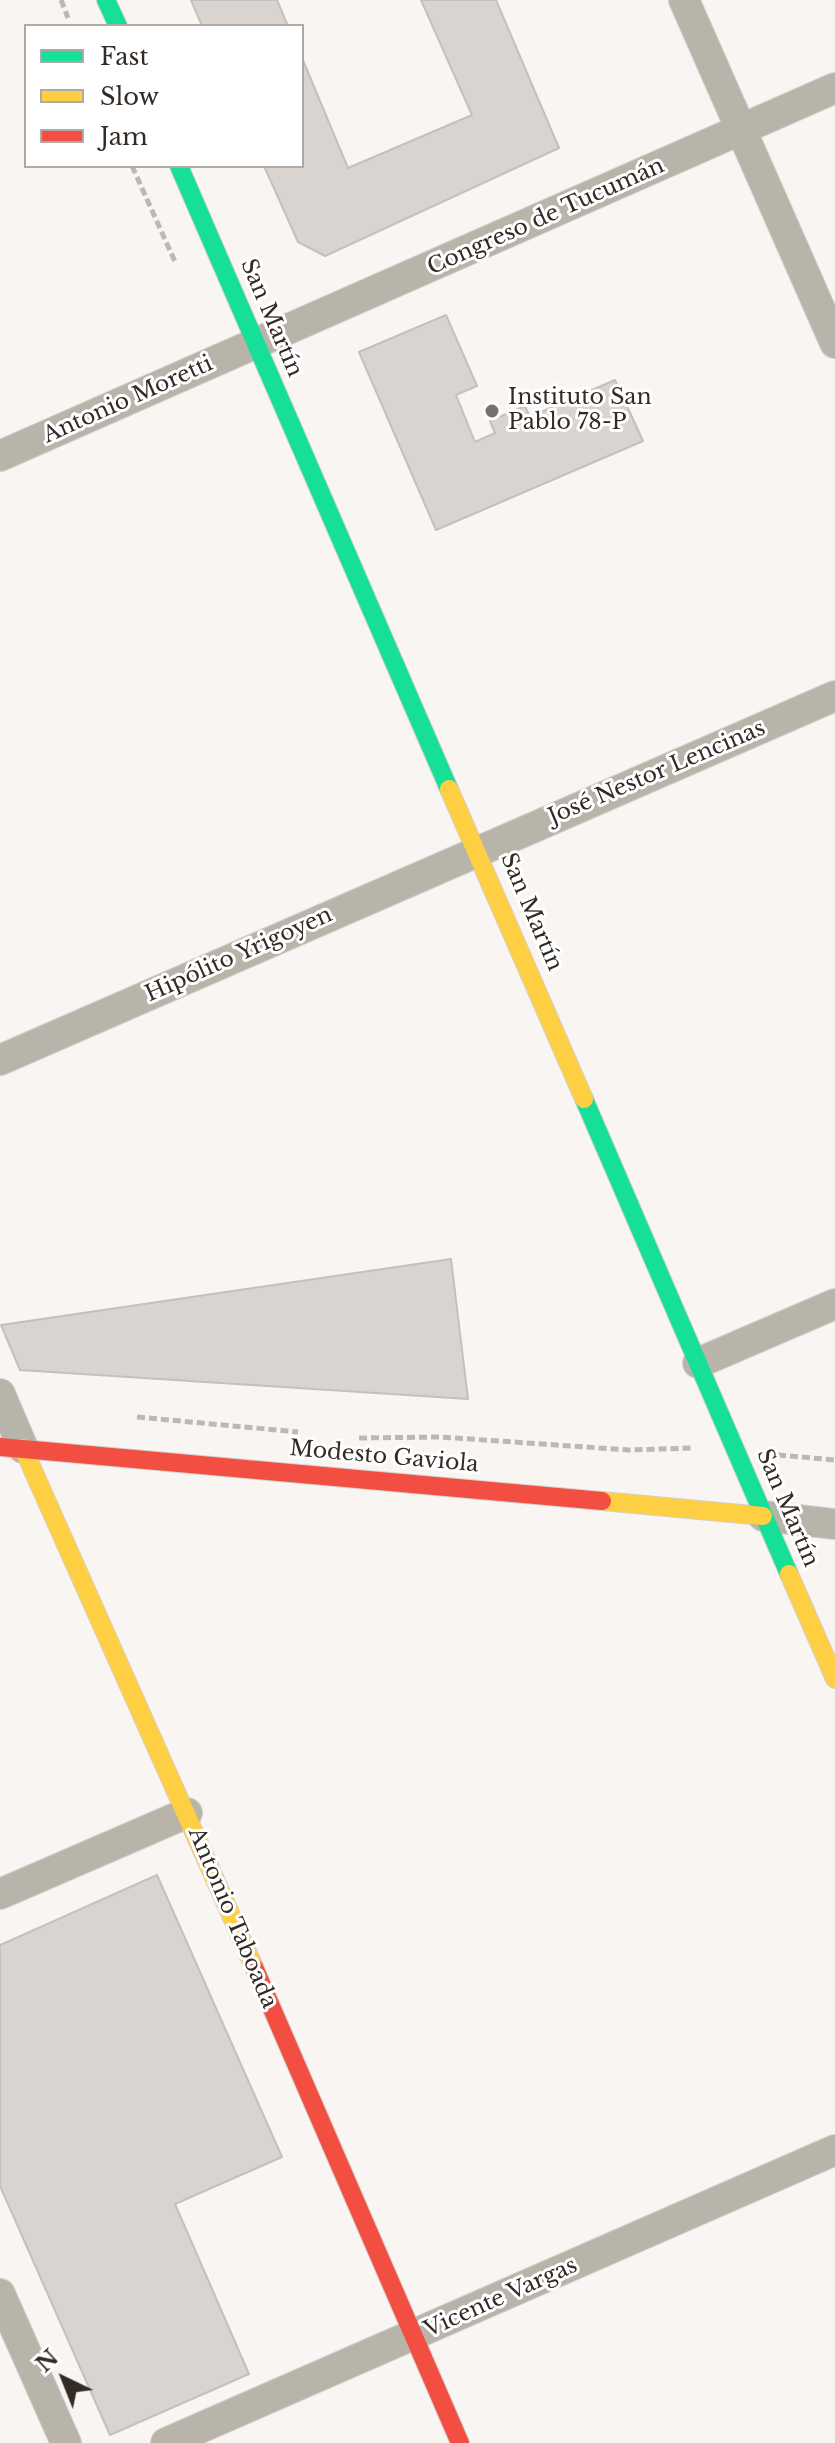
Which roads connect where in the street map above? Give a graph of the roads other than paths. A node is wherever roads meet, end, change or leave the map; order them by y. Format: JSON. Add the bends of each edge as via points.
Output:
{"nodes":[{"id":1,"x":106,"y":0,"type":"edge"},
{"id":2,"x":684,"y":0,"type":"edge"},
{"id":3,"x":117,"y":24,"type":"edge"},
{"id":4,"x":835,"y":88,"type":"edge"},
{"id":5,"x":741,"y":131,"type":"junction"},
{"id":6,"x":180,"y":168,"type":"edge"},
{"id":7,"x":835,"y":343,"type":"edge"},
{"id":8,"x":256,"y":344,"type":"junction"},
{"id":9,"x":0,"y":456,"type":"edge"},
{"id":10,"x":835,"y":696,"type":"edge"},
{"id":11,"x":478,"y":850,"type":"junction"},
{"id":12,"x":0,"y":1060,"type":"edge"},
{"id":13,"x":835,"y":1304,"type":"edge"},
{"id":14,"x":698,"y":1363,"type":"junction"},
{"id":15,"x":0,"y":1394,"type":"edge"},
{"id":16,"x":12,"y":1448,"type":"edge"},
{"id":17,"x":763,"y":1516,"type":"junction"},
{"id":18,"x":835,"y":1524,"type":"edge"},
{"id":19,"x":835,"y":1679,"type":"edge"},
{"id":20,"x":187,"y":1813,"type":"junction"},
{"id":21,"x":0,"y":1894,"type":"edge"},
{"id":22,"x":835,"y":2150,"type":"edge"},
{"id":23,"x":0,"y":2294,"type":"edge"},
{"id":24,"x":414,"y":2336,"type":"junction"},
{"id":25,"x":66,"y":2443,"type":"edge"},
{"id":26,"x":166,"y":2443,"type":"edge"},
{"id":27,"x":460,"y":2443,"type":"edge"}],
"edges":[{"from":1,"to":3,"type":"street"},
{"from":2,"to":5,"type":"street"},
{"from":4,"to":5,"type":"street","name":"Congreso de Tucumán"},
{"from":5,"to":7,"type":"street"},
{"from":5,"to":8,"type":"street","name":"Congreso de Tucumán"},
{"from":6,"to":8,"type":"street","name":"San Martín"},
{"from":8,"to":9,"type":"street","name":"Antonio Moretti"},
{"from":8,"to":11,"type":"street","name":"San Martín"},
{"from":10,"to":11,"type":"street","name":"José Nestor Lencinas"},
{"from":11,"to":12,"type":"street","name":"Hipólito Yrigoyen"},
{"from":11,"to":14,"type":"street","name":"San Martín"},
{"from":13,"to":14,"type":"street"},
{"from":14,"to":17,"type":"street","name":"San Martín"},
{"from":15,"to":16,"type":"street","name":"Antonio Taboada"},
{"from":16,"to":17,"type":"street","name":"Modesto Gaviola"},
{"from":16,"to":20,"type":"street","name":"Antonio Taboada"},
{"from":17,"to":18,"type":"street"},
{"from":17,"to":19,"type":"street","name":"San Martín"},
{"from":20,"to":21,"type":"street"},
{"from":20,"to":24,"type":"street","name":"Antonio Taboada"},
{"from":22,"to":24,"type":"street","name":"Vicente Vargas"},
{"from":23,"to":25,"type":"street"},
{"from":24,"to":26,"type":"street","name":"Vicente Vargas"},
{"from":24,"to":27,"type":"street","name":"Antonio Taboada"}]}
